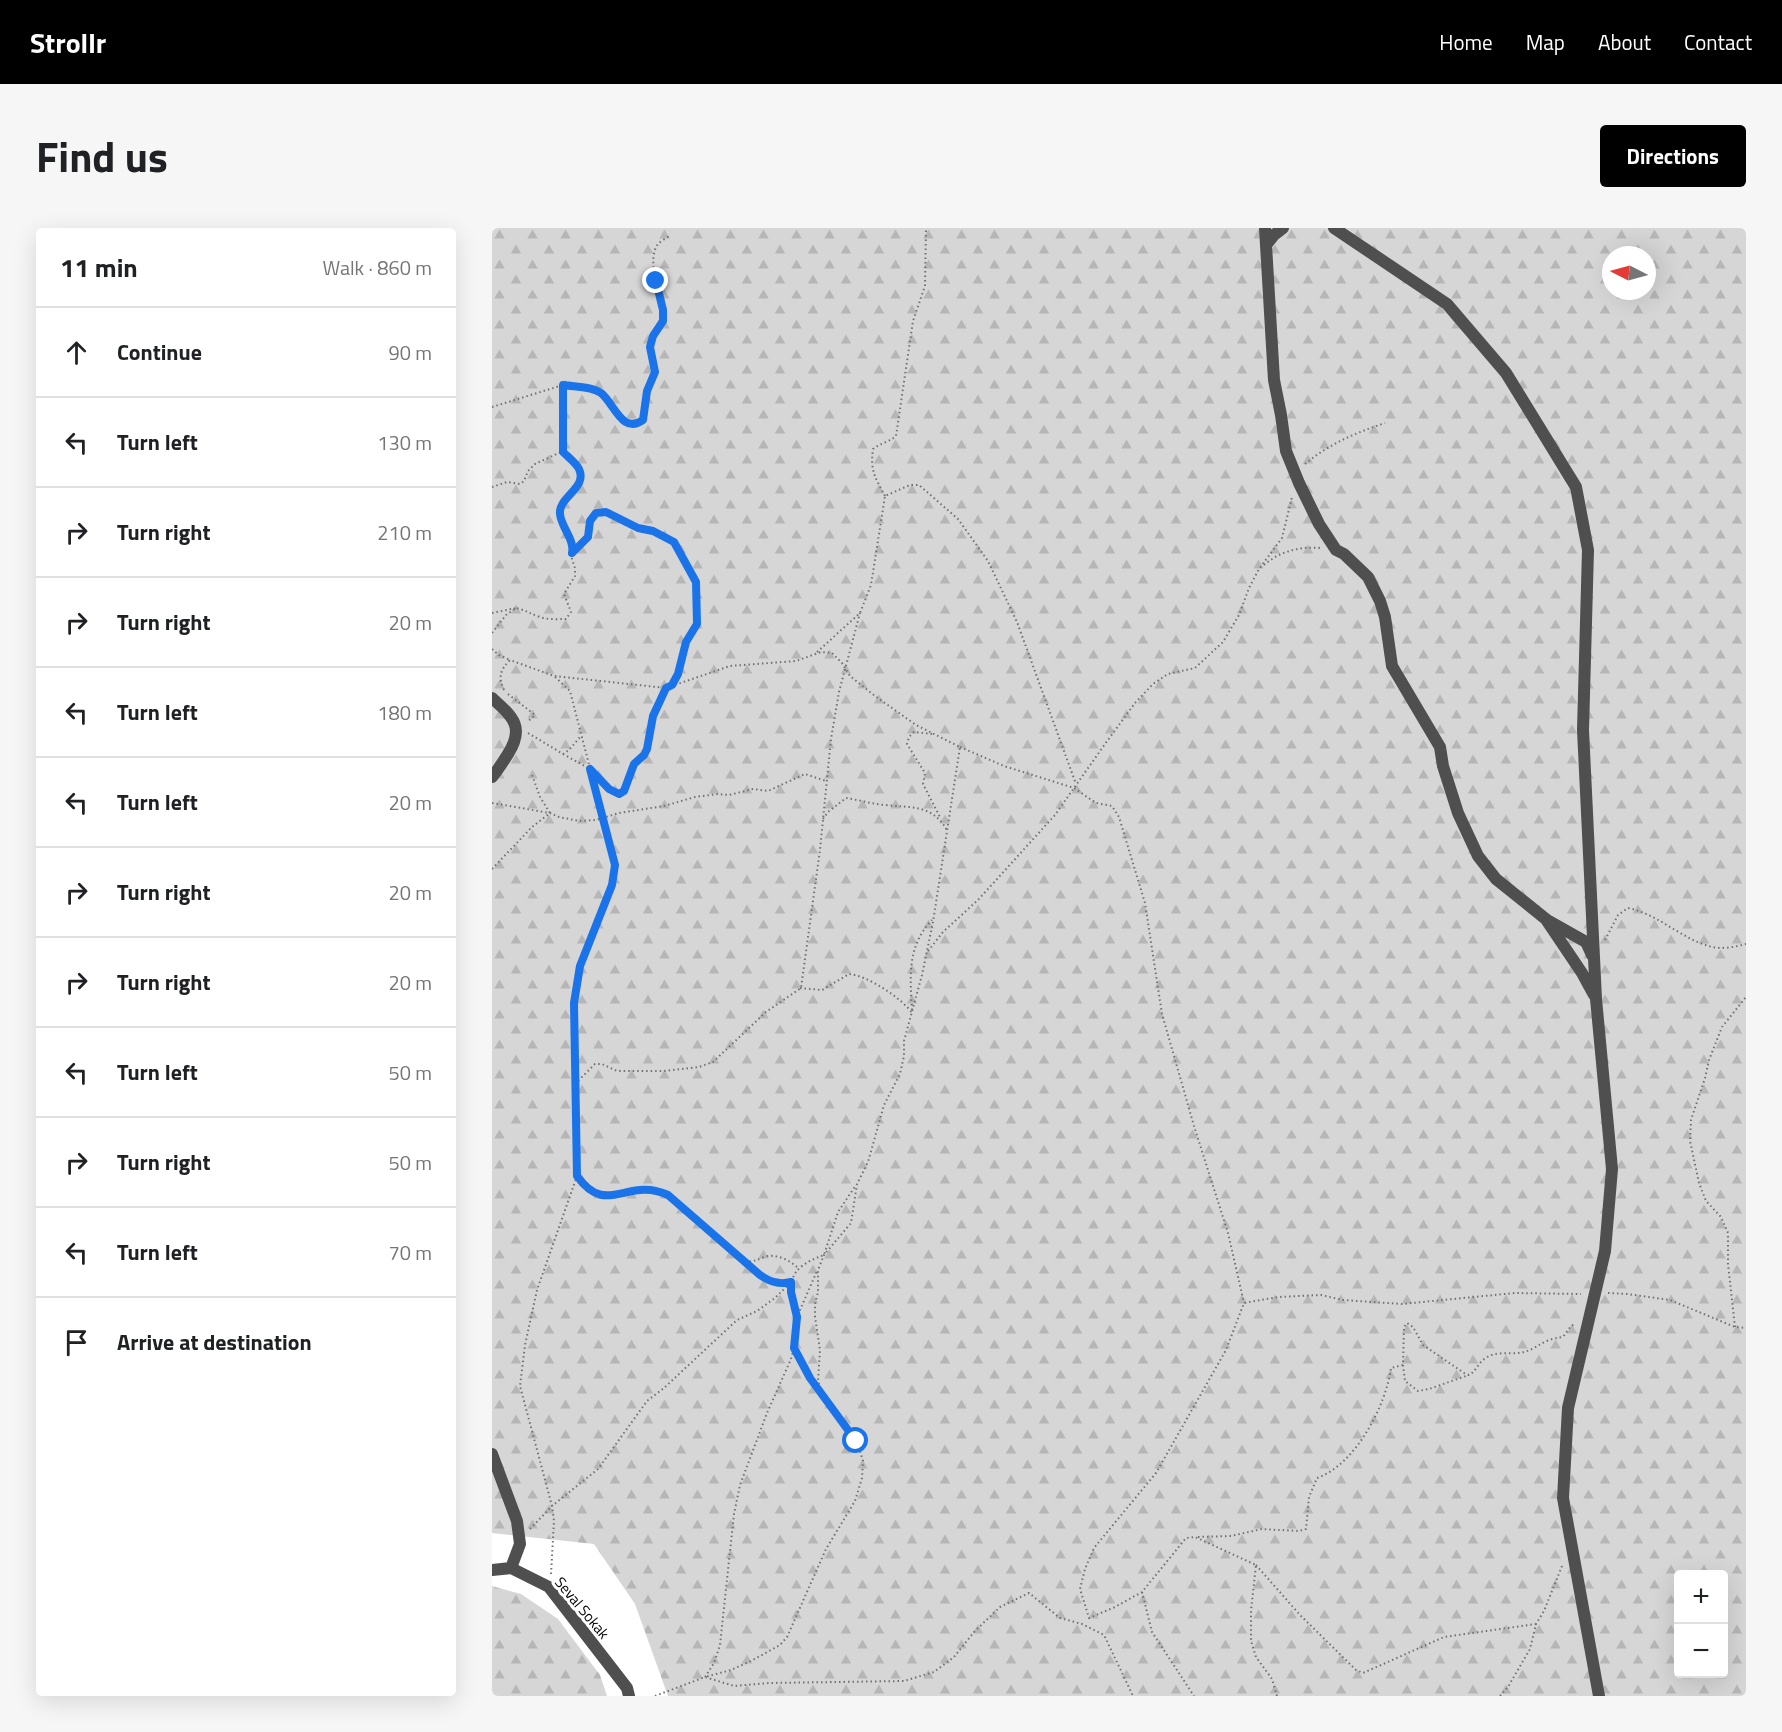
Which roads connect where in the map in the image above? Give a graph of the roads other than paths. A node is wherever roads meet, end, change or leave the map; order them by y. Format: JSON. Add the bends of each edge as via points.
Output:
{"nodes":[{"id":1,"x":1265,"y":228,"type":"edge"},
{"id":2,"x":1283,"y":228,"type":"edge"},
{"id":3,"x":1334,"y":228,"type":"edge"},
{"id":4,"x":1266,"y":245,"type":"junction"},
{"id":5,"x":492,"y":698,"type":"edge"},
{"id":6,"x":492,"y":777,"type":"edge"},
{"id":7,"x":1547,"y":920,"type":"junction"},
{"id":8,"x":1594,"y":958,"type":"junction"},
{"id":9,"x":1596,"y":999,"type":"junction"},
{"id":10,"x":492,"y":1454,"type":"edge"},
{"id":11,"x":512,"y":1568,"type":"junction"},
{"id":12,"x":492,"y":1570,"type":"edge"},
{"id":13,"x":629,"y":1696,"type":"edge"},
{"id":14,"x":1599,"y":1696,"type":"edge"}],
"edges":[{"from":1,"to":4,"type":"street"},
{"from":2,"to":4,"type":"street"},
{"from":3,"to":8,"type":"street","via":[[1447,304],[1506,373],[1576,487],[1588,550],[1583,730]]},
{"from":4,"to":7,"type":"street","via":[[1274,380],[1286,452],[1319,524],[1336,550],[1368,577],[1380,601],[1392,666],[1440,747],[1458,813],[1478,856],[1496,879]]},
{"from":5,"to":6,"type":"street","via":[[509,713],[517,734]]},
{"from":7,"to":8,"type":"street","via":[[1586,942]]},
{"from":7,"to":9,"type":"street"},
{"from":8,"to":9,"type":"street"},
{"from":9,"to":14,"type":"street","via":[[1612,1169],[1605,1251],[1568,1408],[1563,1498]]},
{"from":10,"to":11,"type":"street","via":[[518,1521],[520,1544]]},
{"from":11,"to":12,"type":"street"},
{"from":11,"to":13,"type":"street","name":"Seval Sokak","via":[[549,1587],[627,1688]]}]}
